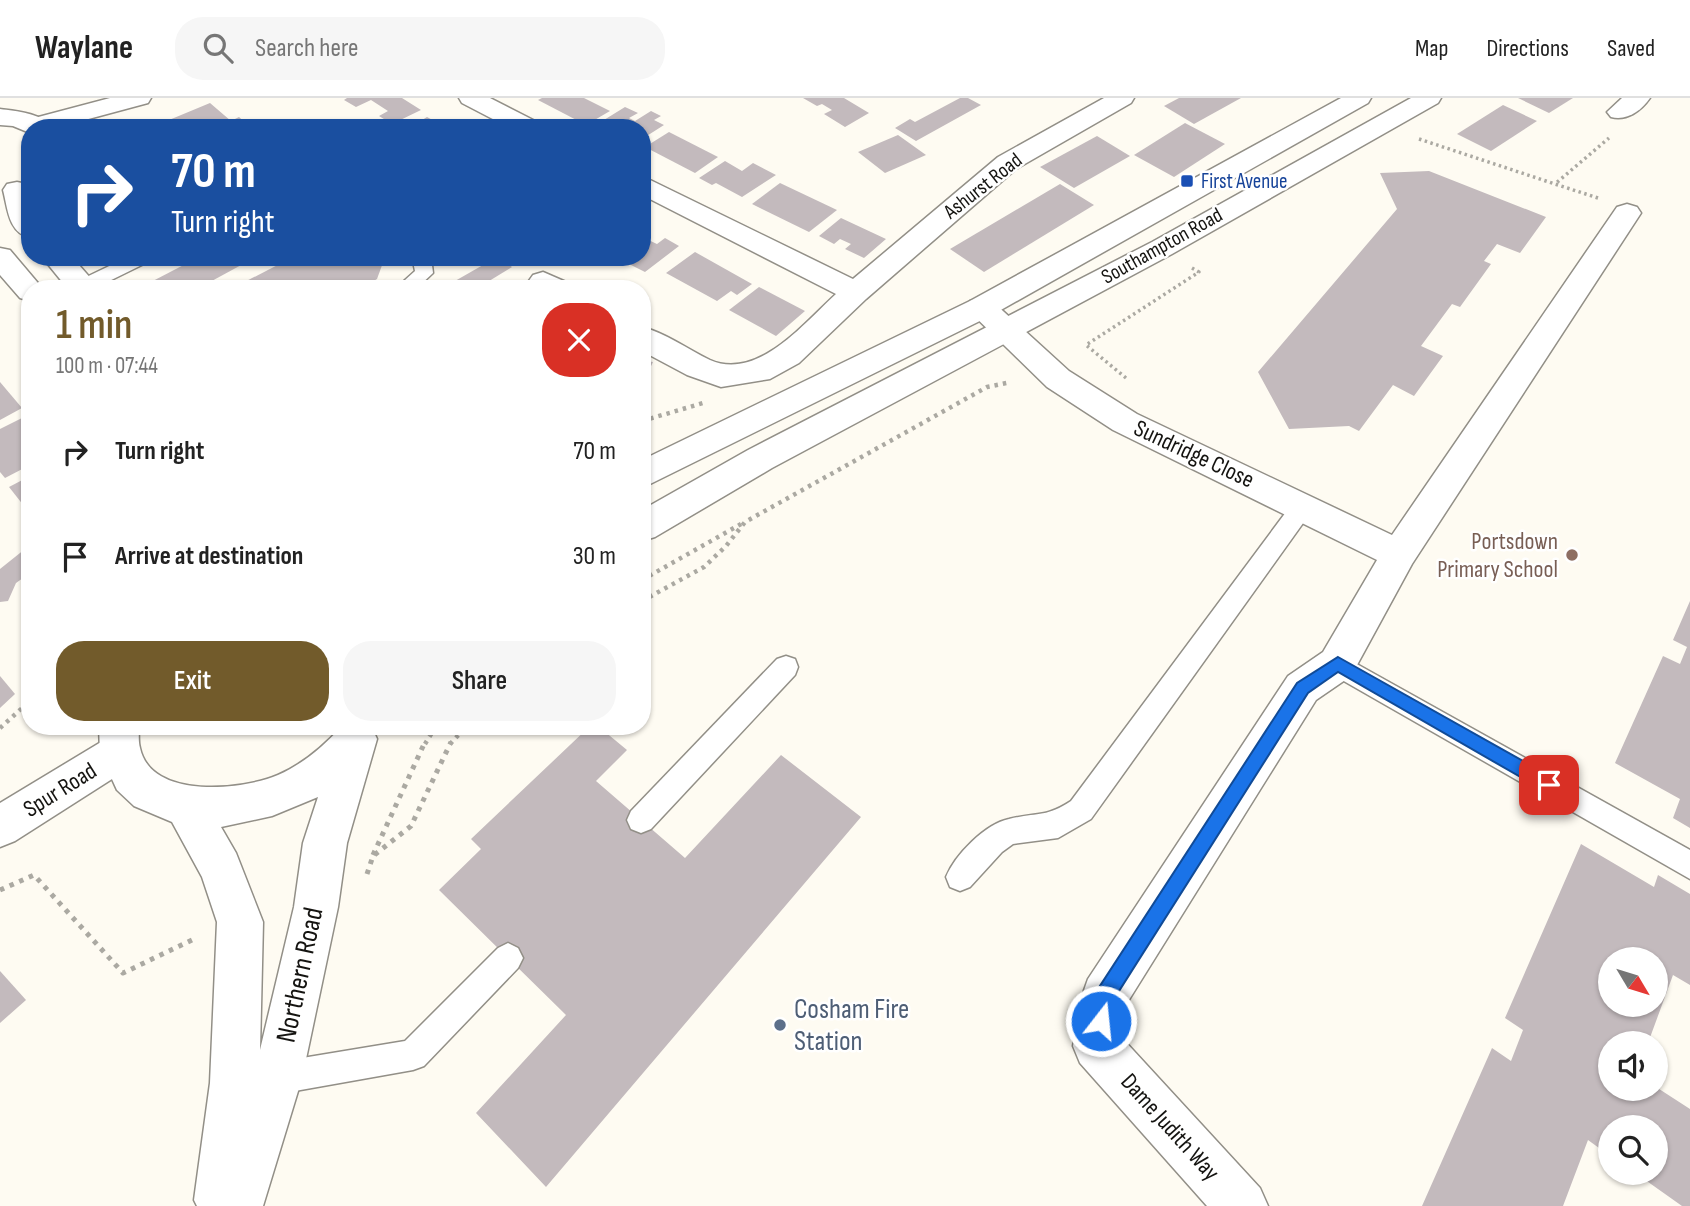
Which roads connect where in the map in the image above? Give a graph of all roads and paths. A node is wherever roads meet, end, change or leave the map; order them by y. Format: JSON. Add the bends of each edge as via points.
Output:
{"nodes":[{"id":1,"x":139,"y":98,"type":"edge"},
{"id":2,"x":159,"y":98,"type":"edge"},
{"id":3,"x":471,"y":98,"type":"edge"},
{"id":4,"x":1122,"y":98,"type":"edge"},
{"id":5,"x":1359,"y":98,"type":"edge"},
{"id":6,"x":1429,"y":98,"type":"edge"},
{"id":7,"x":1629,"y":105,"type":"edge"},
{"id":8,"x":0,"y":117,"type":"edge"},
{"id":9,"x":65,"y":119,"type":"edge"},
{"id":10,"x":117,"y":119,"type":"edge"},
{"id":11,"x":512,"y":119,"type":"edge"},
{"id":12,"x":21,"y":122,"type":"edge"},
{"id":13,"x":1380,"y":125,"type":"junction"},
{"id":14,"x":1555,"y":184,"type":"junction"},
{"id":15,"x":651,"y":189,"type":"edge"},
{"id":16,"x":16,"y":190,"type":"edge"},
{"id":17,"x":21,"y":211,"type":"edge"},
{"id":18,"x":1627,"y":213,"type":"joint"},
{"id":19,"x":1162,"y":248,"type":"junction"},
{"id":20,"x":0,"y":257,"type":"edge"},
{"id":21,"x":64,"y":266,"type":"edge"},
{"id":22,"x":126,"y":266,"type":"edge"},
{"id":23,"x":424,"y":266,"type":"edge"},
{"id":24,"x":77,"y":280,"type":"edge"},
{"id":25,"x":98,"y":280,"type":"edge"},
{"id":26,"x":415,"y":280,"type":"edge"},
{"id":27,"x":21,"y":281,"type":"edge"},
{"id":28,"x":856,"y":292,"type":"junction"},
{"id":29,"x":993,"y":319,"type":"junction"},
{"id":30,"x":651,"y":342,"type":"edge"},
{"id":31,"x":1058,"y":379,"type":"junction"},
{"id":32,"x":1134,"y":385,"type":"dead end"},
{"id":33,"x":651,"y":471,"type":"edge"},
{"id":34,"x":1303,"y":506,"type":"junction"},
{"id":35,"x":651,"y":522,"type":"edge"},
{"id":36,"x":745,"y":522,"type":"junction"},
{"id":37,"x":1399,"y":554,"type":"junction"},
{"id":38,"x":651,"y":575,"type":"edge"},
{"id":39,"x":651,"y":596,"type":"edge"},
{"id":40,"x":1338,"y":664,"type":"junction"},
{"id":41,"x":786,"y":667,"type":"dead end"},
{"id":42,"x":21,"y":709,"type":"edge"},
{"id":43,"x":0,"y":728,"type":"edge"},
{"id":44,"x":360,"y":735,"type":"edge"},
{"id":45,"x":361,"y":735,"type":"edge"},
{"id":46,"x":429,"y":735,"type":"edge"},
{"id":47,"x":458,"y":735,"type":"edge"},
{"id":48,"x":119,"y":739,"type":"edge"},
{"id":49,"x":186,"y":806,"type":"junction"},
{"id":50,"x":641,"y":820,"type":"dead end"},
{"id":51,"x":0,"y":827,"type":"edge"},
{"id":52,"x":373,"y":856,"type":"junction"},
{"id":53,"x":1690,"y":865,"type":"edge"},
{"id":54,"x":960,"y":877,"type":"dead end"},
{"id":55,"x":365,"y":880,"type":"dead end"},
{"id":56,"x":0,"y":891,"type":"edge"},
{"id":57,"x":240,"y":922,"type":"junction"},
{"id":58,"x":508,"y":958,"type":"dead end"},
{"id":59,"x":278,"y":1078,"type":"junction"},
{"id":60,"x":219,"y":1206,"type":"edge"},
{"id":61,"x":237,"y":1206,"type":"edge"},
{"id":62,"x":1242,"y":1206,"type":"edge"}],
"edges":[{"from":1,"to":9,"type":"main road"},
{"from":2,"to":10,"type":"main road"},
{"from":3,"to":11,"type":"main road"},
{"from":4,"to":28,"type":"main road","name":"Ashurst Road","via":[[1007,163]]},
{"from":5,"to":29,"type":"main road","name":"Southampton Road"},
{"from":6,"to":13,"type":"main road","name":"Southampton Road"},
{"from":7,"to":14,"type":"path","via":[[1626,124]]},
{"from":8,"to":12,"type":"main road"},
{"from":13,"to":14,"type":"path"},
{"from":13,"to":19,"type":"main road","name":"Southampton Road"},
{"from":14,"to":18,"type":"path","via":[[1607,201]]},
{"from":15,"to":28,"type":"main road"},
{"from":16,"to":17,"type":"main road"},
{"from":18,"to":37,"type":"main road"},
{"from":19,"to":29,"type":"main road","name":"Southampton Road"},
{"from":19,"to":32,"type":"path","via":[[1199,272],[1086,345]]},
{"from":20,"to":27,"type":"main road"},
{"from":21,"to":24,"type":"main road"},
{"from":22,"to":25,"type":"lane"},
{"from":23,"to":26,"type":"lane","via":[[424,273]]},
{"from":28,"to":30,"type":"main road","name":"Ashurst Road","via":[[788,355],[759,371],[722,376]]},
{"from":29,"to":31,"type":"main road","name":"Sundridge Close"},
{"from":29,"to":33,"type":"main road","name":"Southampton Road"},
{"from":29,"to":35,"type":"main road","name":"Southampton Road"},
{"from":31,"to":34,"type":"main road","name":"Sundridge Close","via":[[1125,422]]},
{"from":31,"to":36,"type":"path","via":[[1042,389],[1012,382],[988,387]]},
{"from":34,"to":37,"type":"main road","name":"Sundridge Close"},
{"from":34,"to":54,"type":"lane","via":[[1080,810],[1058,825],[1008,832]]},
{"from":36,"to":38,"type":"path"},
{"from":36,"to":39,"type":"path","via":[[704,567]]},
{"from":37,"to":40,"type":"main road"},
{"from":40,"to":53,"type":"lane"},
{"from":40,"to":62,"type":"main road","name":"Dame Judith Way","via":[[1302,688],[1105,996],[1097,1046]]},
{"from":41,"to":50,"type":"lane"},
{"from":42,"to":43,"type":"path"},
{"from":44,"to":49,"type":"main road","via":[[328,767],[294,788],[257,802],[221,808]]},
{"from":45,"to":59,"type":"main road","name":"Northern Road","via":[[325,843],[316,906]]},
{"from":46,"to":52,"type":"path"},
{"from":47,"to":52,"type":"path","via":[[411,826]]},
{"from":48,"to":49,"type":"main road","via":[[133,777],[156,795]]},
{"from":48,"to":51,"type":"main road","name":"Spur Road"},
{"from":49,"to":57,"type":"main road","name":"Northern Road","via":[[221,868]]},
{"from":52,"to":55,"type":"path"},
{"from":56,"to":57,"type":"path","via":[[34,875],[123,973]]},
{"from":57,"to":60,"type":"main road","name":"Northern Road","via":[[235,1083]]},
{"from":58,"to":59,"type":"lane","via":[[413,1055]]},
{"from":59,"to":61,"type":"main road","name":"Northern Road"}]}
